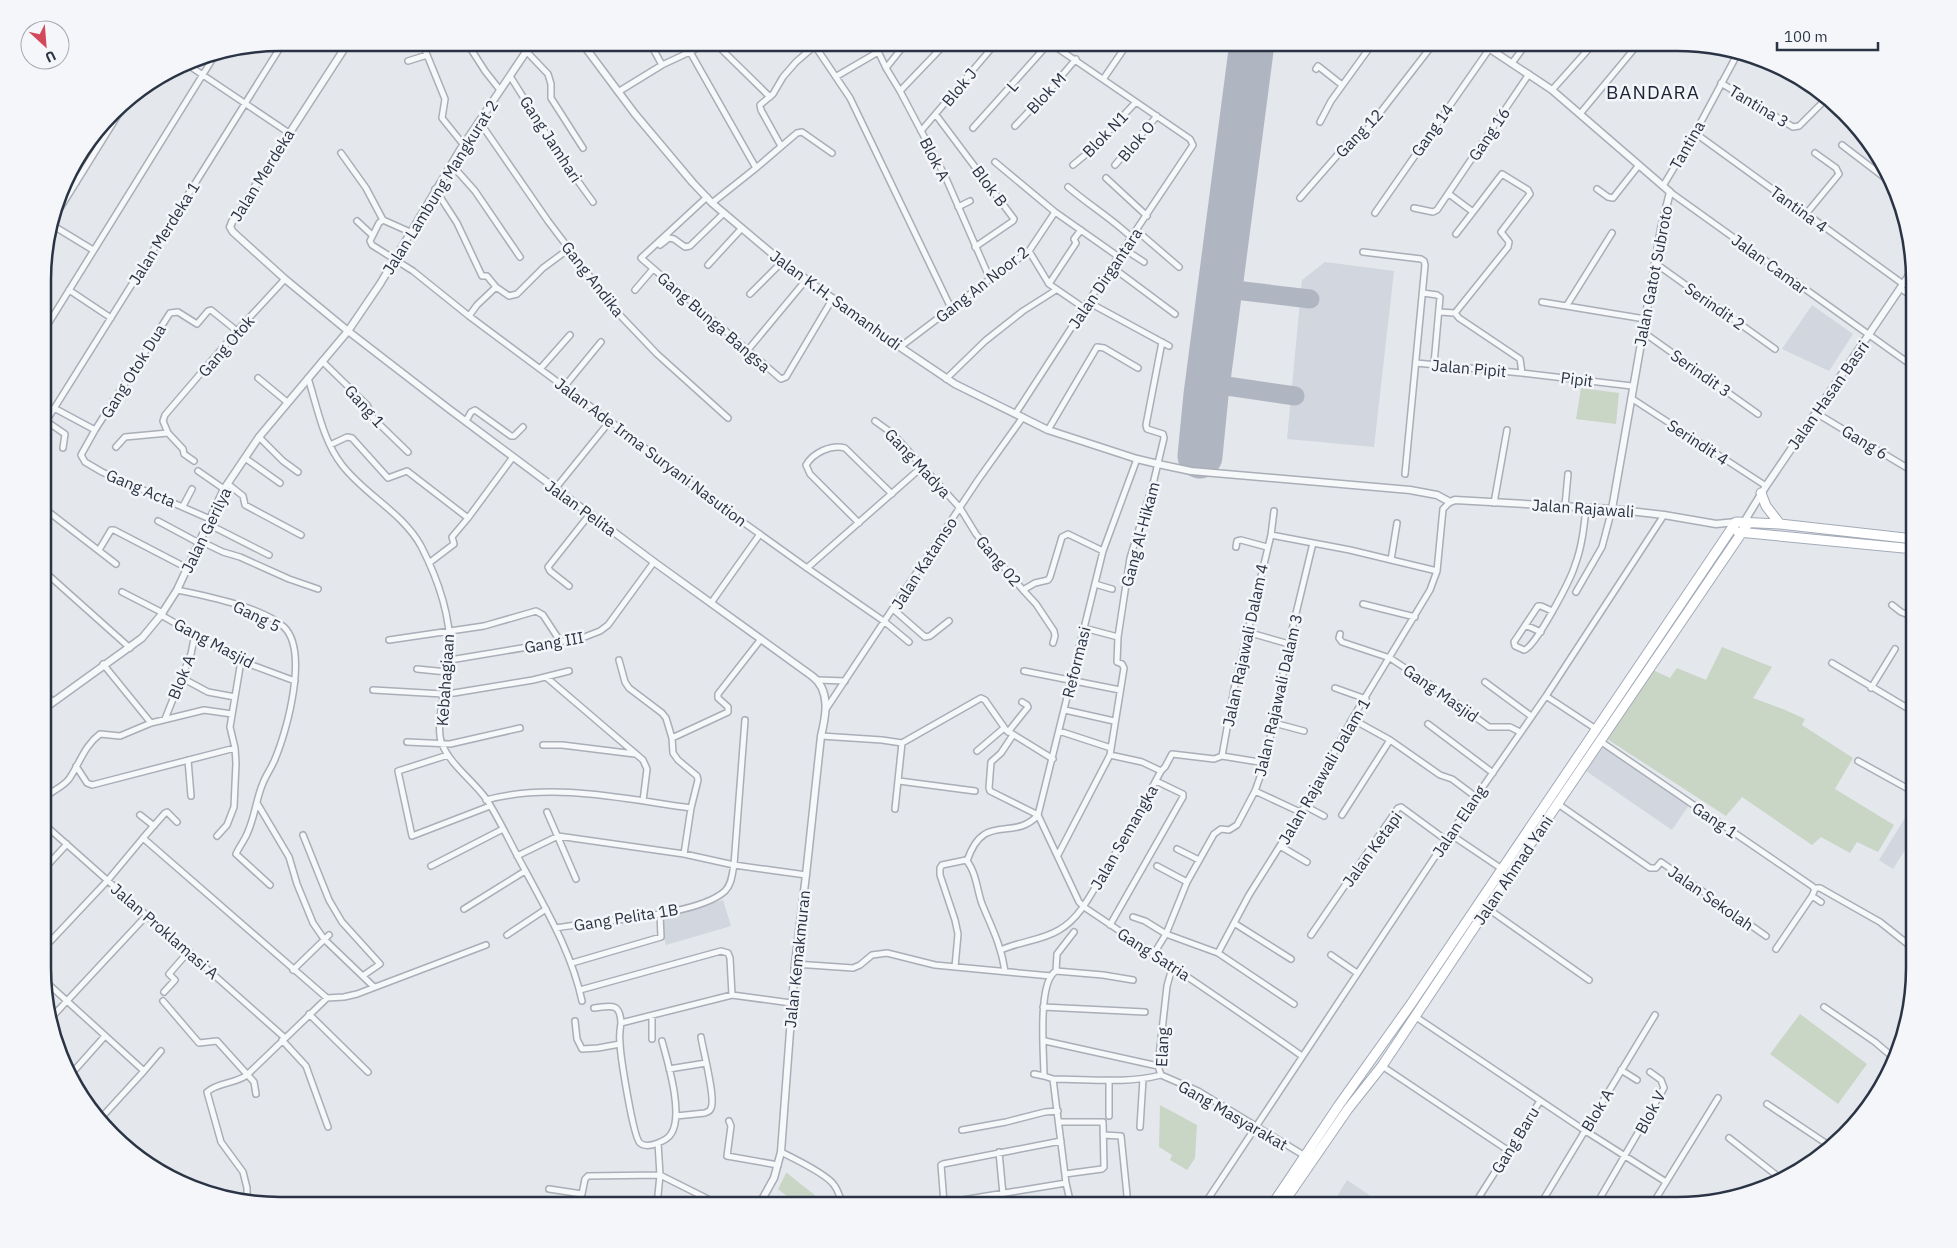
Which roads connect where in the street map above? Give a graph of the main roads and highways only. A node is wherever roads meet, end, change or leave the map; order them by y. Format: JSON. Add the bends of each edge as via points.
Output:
{"nodes":[{"id":1,"x":1763,"y":490,"type":"road end"},
{"id":2,"x":1743,"y":522,"type":"junction"},
{"id":3,"x":1780,"y":524,"type":"junction"},
{"id":4,"x":1729,"y":531,"type":"junction"},
{"id":5,"x":1742,"y":532,"type":"junction"},
{"id":6,"x":1906,"y":537,"type":"edge"},
{"id":7,"x":1906,"y":548,"type":"edge"},
{"id":8,"x":1343,"y":1107,"type":"junction"},
{"id":9,"x":1277,"y":1197,"type":"edge"},
{"id":10,"x":1287,"y":1197,"type":"edge"}],
"edges":[{"from":1,"to":3,"type":"main road","via":[[1766,506]]},
{"from":2,"to":3,"type":"main road"},
{"from":2,"to":4,"type":"main road","name":"Jalan Ahmad Yani"},
{"from":2,"to":5,"type":"main road","name":"Jalan Ahmad Yani"},
{"from":3,"to":6,"type":"main road"},
{"from":4,"to":5,"type":"main road"},
{"from":4,"to":8,"type":"main road","name":"Jalan Ahmad Yani"},
{"from":5,"to":7,"type":"main road"},
{"from":5,"to":8,"type":"main road","name":"Jalan Ahmad Yani","via":[[1382,1066]]},
{"from":8,"to":9,"type":"main road","name":"Jalan Ahmad Yani","via":[[1304,1156]]},
{"from":8,"to":10,"type":"main road","name":"Jalan Ahmad Yani"}]}
